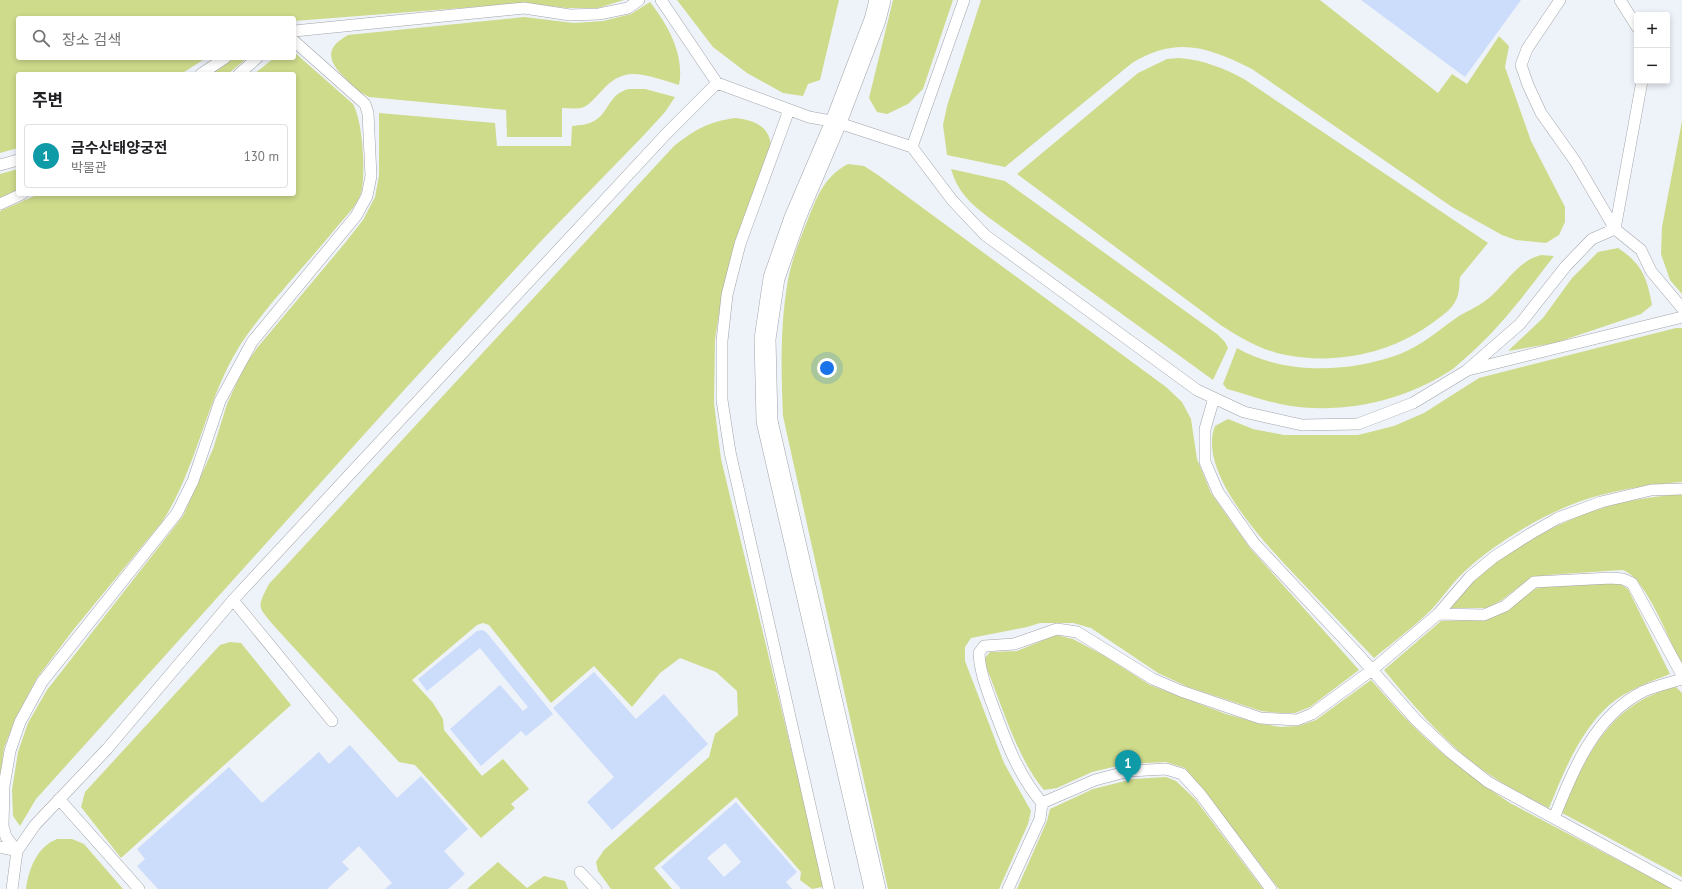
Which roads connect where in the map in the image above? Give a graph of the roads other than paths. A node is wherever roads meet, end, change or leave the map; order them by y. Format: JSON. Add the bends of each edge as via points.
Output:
{"nodes":[{"id":1,"x":639,"y":0,"type":"edge"},
{"id":2,"x":661,"y":0,"type":"edge"},
{"id":3,"x":880,"y":0,"type":"edge"},
{"id":4,"x":964,"y":0,"type":"edge"},
{"id":5,"x":1560,"y":0,"type":"edge"},
{"id":6,"x":1620,"y":0,"type":"edge"},
{"id":7,"x":1634,"y":22,"type":"edge"},
{"id":8,"x":296,"y":31,"type":"edge"},
{"id":9,"x":296,"y":43,"type":"edge"},
{"id":10,"x":222,"y":60,"type":"edge"},
{"id":11,"x":254,"y":60,"type":"edge"},
{"id":12,"x":204,"y":72,"type":"edge"},
{"id":13,"x":241,"y":72,"type":"edge"},
{"id":14,"x":717,"y":83,"type":"junction"},
{"id":15,"x":1641,"y":84,"type":"edge"},
{"id":16,"x":789,"y":110,"type":"junction"},
{"id":17,"x":836,"y":122,"type":"junction"},
{"id":18,"x":912,"y":147,"type":"junction"},
{"id":19,"x":16,"y":161,"type":"edge"},
{"id":20,"x":0,"y":165,"type":"edge"},
{"id":21,"x":18,"y":196,"type":"edge"},
{"id":22,"x":0,"y":204,"type":"edge"},
{"id":23,"x":1615,"y":229,"type":"junction"},
{"id":24,"x":1682,"y":308,"type":"edge"},
{"id":25,"x":1682,"y":317,"type":"edge"},
{"id":26,"x":1466,"y":371,"type":"junction"},
{"id":27,"x":1214,"y":398,"type":"junction"},
{"id":28,"x":1682,"y":489,"type":"edge"},
{"id":29,"x":233,"y":600,"type":"junction"},
{"id":30,"x":1438,"y":614,"type":"junction"},
{"id":31,"x":1372,"y":670,"type":"junction"},
{"id":32,"x":1682,"y":675,"type":"edge"},
{"id":33,"x":1682,"y":679,"type":"edge"},
{"id":34,"x":332,"y":721,"type":"dead end"},
{"id":35,"x":59,"y":799,"type":"junction"},
{"id":36,"x":1042,"y":803,"type":"junction"},
{"id":37,"x":1554,"y":818,"type":"junction"},
{"id":38,"x":0,"y":847,"type":"edge"},
{"id":39,"x":17,"y":851,"type":"junction"},
{"id":40,"x":580,"y":872,"type":"dead end"},
{"id":41,"x":1682,"y":888,"type":"edge"},
{"id":42,"x":12,"y":889,"type":"edge"},
{"id":43,"x":140,"y":889,"type":"edge"},
{"id":44,"x":596,"y":889,"type":"edge"},
{"id":45,"x":829,"y":889,"type":"edge"},
{"id":46,"x":875,"y":889,"type":"edge"},
{"id":47,"x":1008,"y":889,"type":"edge"},
{"id":48,"x":1271,"y":889,"type":"edge"}],
"edges":[{"from":1,"to":8,"type":"lane","via":[[628,8],[599,14],[570,16],[524,8]]},
{"from":2,"to":14,"type":"lane"},
{"from":3,"to":17,"type":"street","via":[[875,20]]},
{"from":4,"to":18,"type":"lane"},
{"from":5,"to":23,"type":"lane","via":[[1527,49],[1521,66],[1541,114],[1575,161]]},
{"from":6,"to":7,"type":"lane"},
{"from":9,"to":39,"type":"lane","via":[[366,104],[371,176],[367,196],[356,216],[245,352],[220,401],[194,481],[177,514],[38,689],[10,751],[4,786],[3,826],[6,837]]},
{"from":10,"to":12,"type":"lane"},
{"from":11,"to":13,"type":"lane"},
{"from":14,"to":16,"type":"lane"},
{"from":14,"to":29,"type":"lane","via":[[667,133]]},
{"from":15,"to":23,"type":"lane"},
{"from":16,"to":17,"type":"lane"},
{"from":16,"to":45,"type":"lane","via":[[740,244],[728,295],[722,341],[722,400],[730,452]]},
{"from":17,"to":18,"type":"lane"},
{"from":17,"to":46,"type":"street","via":[[795,218],[774,278],[765,339],[766,407],[770,436]]},
{"from":18,"to":27,"type":"lane","via":[[952,200],[985,235],[1197,390]]},
{"from":19,"to":20,"type":"lane"},
{"from":21,"to":22,"type":"lane"},
{"from":23,"to":24,"type":"lane","via":[[1641,250],[1650,272]]},
{"from":23,"to":26,"type":"lane","via":[[1592,239],[1566,266],[1520,324]]},
{"from":25,"to":26,"type":"lane"},
{"from":26,"to":27,"type":"lane","via":[[1413,403],[1358,424],[1302,425],[1244,412]]},
{"from":27,"to":31,"type":"lane","via":[[1205,429],[1205,462],[1218,492],[1254,543]]},
{"from":28,"to":30,"type":"lane","via":[[1651,490],[1608,500],[1558,518],[1494,557],[1470,577]]},
{"from":29,"to":34,"type":"lane"},
{"from":29,"to":35,"type":"lane","via":[[107,749]]},
{"from":30,"to":31,"type":"lane"},
{"from":30,"to":32,"type":"lane","via":[[1484,615],[1505,606],[1534,582],[1623,579],[1632,583]]},
{"from":31,"to":36,"type":"lane","via":[[1312,714],[1297,720],[1280,720],[1260,718],[1153,679],[1078,632],[1057,629],[1014,644],[984,646],[979,653],[980,670],[1012,758]]},
{"from":31,"to":37,"type":"lane","via":[[1416,720],[1450,752],[1488,782]]},
{"from":33,"to":37,"type":"lane","via":[[1644,692],[1622,705],[1592,739],[1581,756]]},
{"from":35,"to":39,"type":"lane","via":[[35,825]]},
{"from":35,"to":43,"type":"lane"},
{"from":36,"to":47,"type":"lane","via":[[1040,819]]},
{"from":36,"to":48,"type":"lane","via":[[1095,780],[1129,770],[1166,769],[1182,774],[1201,795]]},
{"from":37,"to":41,"type":"lane"},
{"from":38,"to":39,"type":"lane"},
{"from":39,"to":42,"type":"lane"},
{"from":40,"to":44,"type":"lane"}]}
